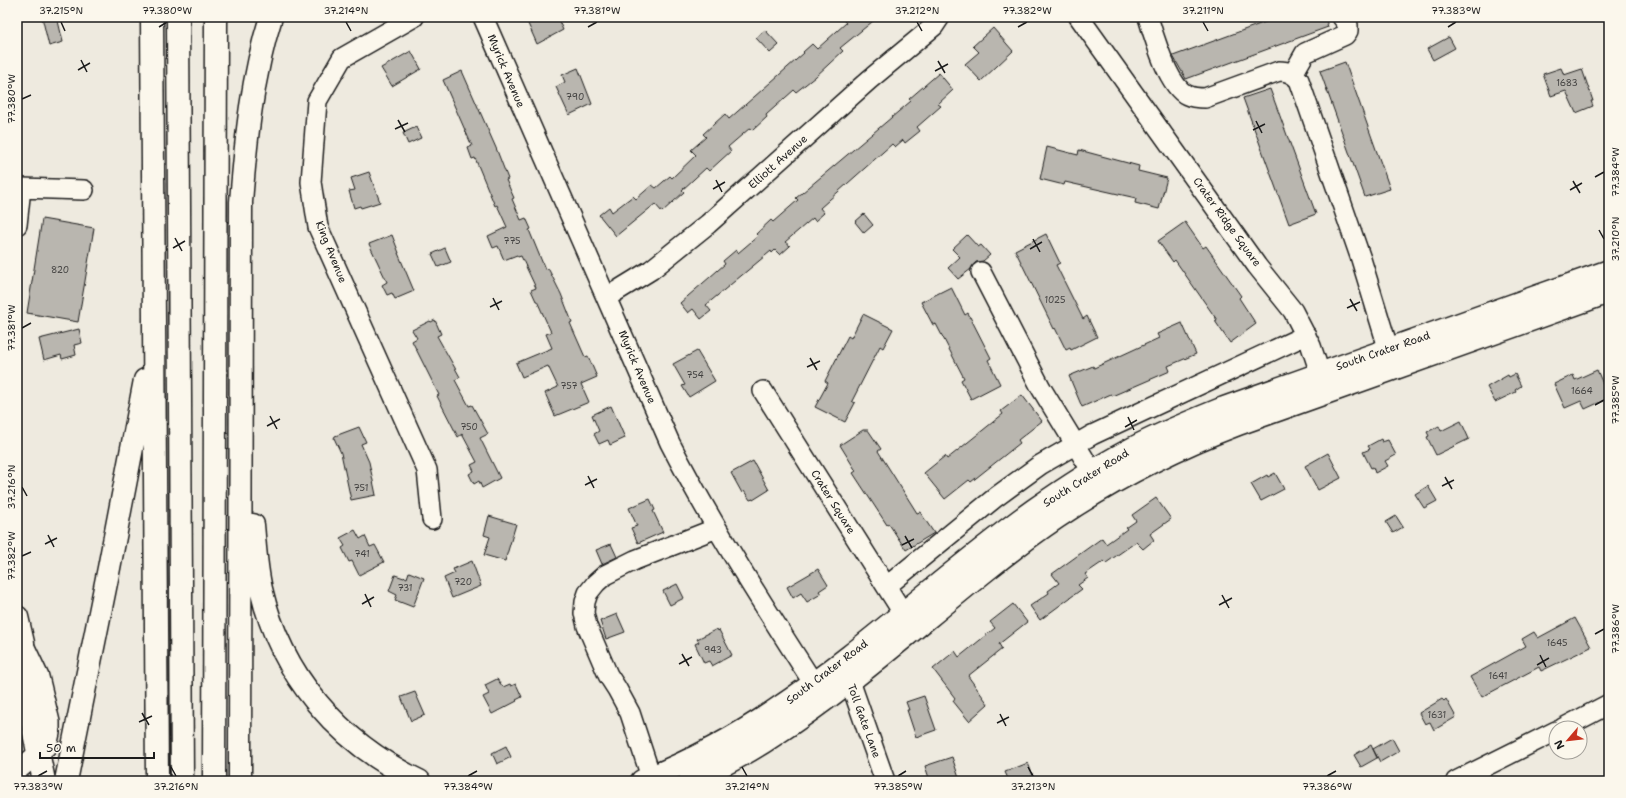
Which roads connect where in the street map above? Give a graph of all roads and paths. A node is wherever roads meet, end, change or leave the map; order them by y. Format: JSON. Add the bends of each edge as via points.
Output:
{"nodes":[{"id":1,"x":152,"y":17,"type":"edge"},
{"id":2,"x":178,"y":17,"type":"edge"},
{"id":3,"x":216,"y":17,"type":"edge"},
{"id":4,"x":271,"y":17,"type":"edge"},
{"id":5,"x":414,"y":17,"type":"edge"},
{"id":6,"x":483,"y":17,"type":"edge"},
{"id":7,"x":940,"y":17,"type":"edge"},
{"id":8,"x":1079,"y":17,"type":"edge"},
{"id":9,"x":1148,"y":17,"type":"edge"},
{"id":10,"x":1342,"y":17,"type":"edge"},
{"id":11,"x":1293,"y":74,"type":"junction"},
{"id":12,"x":19,"y":188,"type":"edge"},
{"id":13,"x":84,"y":190,"type":"dead end"},
{"id":14,"x":17,"y":225,"type":"edge"},
{"id":15,"x":1609,"y":271,"type":"edge"},
{"id":16,"x":981,"y":272,"type":"dead end"},
{"id":17,"x":1609,"y":292,"type":"edge"},
{"id":18,"x":607,"y":297,"type":"junction"},
{"id":19,"x":1306,"y":335,"type":"junction"},
{"id":20,"x":154,"y":336,"type":"junction"},
{"id":21,"x":1391,"y":358,"type":"junction"},
{"id":22,"x":1320,"y":373,"type":"junction"},
{"id":23,"x":763,"y":391,"type":"dead end"},
{"id":24,"x":242,"y":410,"type":"junction"},
{"id":25,"x":1076,"y":444,"type":"junction"},
{"id":26,"x":1097,"y":480,"type":"junction"},
{"id":27,"x":432,"y":519,"type":"dead end"},
{"id":28,"x":717,"y":528,"type":"junction"},
{"id":29,"x":887,"y":586,"type":"junction"},
{"id":30,"x":903,"y":613,"type":"junction"},
{"id":31,"x":17,"y":617,"type":"edge"},
{"id":32,"x":842,"y":660,"type":"junction"},
{"id":33,"x":850,"y":681,"type":"junction"},
{"id":34,"x":819,"y":691,"type":"junction"},
{"id":35,"x":1609,"y":704,"type":"edge"},
{"id":36,"x":1578,"y":720,"type":"edge"},
{"id":37,"x":1548,"y":735,"type":"edge"},
{"id":38,"x":39,"y":754,"type":"junction"},
{"id":39,"x":17,"y":771,"type":"edge"},
{"id":40,"x":646,"y":779,"type":"edge"},
{"id":41,"x":44,"y":781,"type":"edge"},
{"id":42,"x":66,"y":781,"type":"edge"},
{"id":43,"x":157,"y":781,"type":"edge"},
{"id":44,"x":182,"y":781,"type":"edge"},
{"id":45,"x":214,"y":781,"type":"edge"},
{"id":46,"x":240,"y":781,"type":"edge"},
{"id":47,"x":419,"y":781,"type":"edge"},
{"id":48,"x":690,"y":781,"type":"edge"},
{"id":49,"x":885,"y":781,"type":"edge"},
{"id":50,"x":1456,"y":781,"type":"edge"}],
"edges":[{"from":1,"to":20,"type":"main road"},
{"from":2,"to":44,"type":"main road"},
{"from":3,"to":45,"type":"main road"},
{"from":4,"to":24,"type":"main road","via":[[254,84],[245,143],[241,202]]},
{"from":5,"to":27,"type":"street","name":"King Avenue","via":[[342,58],[317,101],[311,182],[318,227],[427,470]]},
{"from":6,"to":18,"type":"street","name":"Myrick Avenue"},
{"from":7,"to":18,"type":"street","name":"Elliott Avenue","via":[[934,26],[869,80],[708,224],[650,270]]},
{"from":8,"to":19,"type":"street","name":"Crater Ridge Square","via":[[1257,266],[1293,311]]},
{"from":9,"to":11,"type":"street","via":[[1168,72],[1186,95],[1205,98],[1279,71]]},
{"from":10,"to":11,"type":"street","via":[[1348,25],[1345,35],[1305,53]]},
{"from":11,"to":21,"type":"street","via":[[1298,80],[1361,259]]},
{"from":12,"to":13,"type":"street"},
{"from":12,"to":14,"type":"street"},
{"from":15,"to":21,"type":"main road","name":"South Crater Road"},
{"from":16,"to":25,"type":"street","via":[[1041,388]]},
{"from":17,"to":21,"type":"main road","name":"South Crater Road"},
{"from":18,"to":28,"type":"street","name":"Myrick Avenue","via":[[670,443]]},
{"from":19,"to":22,"type":"street","name":"Crater Ridge Square"},
{"from":19,"to":25,"type":"street"},
{"from":20,"to":42,"type":"main road"},
{"from":20,"to":43,"type":"main road"},
{"from":21,"to":22,"type":"main road","name":"South Crater Road"},
{"from":21,"to":26,"type":"main road","name":"South Crater Road","via":[[1156,458]]},
{"from":22,"to":26,"type":"main road","name":"South Crater Road","via":[[1179,426],[1129,450]]},
{"from":23,"to":29,"type":"street","name":"Crater Square"},
{"from":24,"to":46,"type":"main road"},
{"from":24,"to":47,"type":"main road","via":[[260,588],[274,632],[285,655],[322,710],[344,732],[376,757]]},
{"from":25,"to":26,"type":"street"},
{"from":25,"to":29,"type":"street","via":[[1040,465],[996,497]]},
{"from":26,"to":30,"type":"main road","name":"South Crater Road","via":[[1006,531]]},
{"from":26,"to":33,"type":"main road","name":"South Crater Road","via":[[1056,518]]},
{"from":28,"to":34,"type":"street","name":"Myrick Avenue"},
{"from":28,"to":40,"type":"street","via":[[635,560],[605,575],[588,593],[585,602],[587,626],[608,675],[630,713]]},
{"from":29,"to":30,"type":"street","name":"Crater Square"},
{"from":30,"to":32,"type":"main road","name":"South Crater Road"},
{"from":31,"to":38,"type":"main road","via":[[23,643],[22,676]]},
{"from":32,"to":33,"type":"street","name":"Toll Gate Lane"},
{"from":32,"to":34,"type":"main road","name":"South Crater Road"},
{"from":33,"to":34,"type":"main road","name":"South Crater Road"},
{"from":33,"to":49,"type":"street","name":"Toll Gate Lane"},
{"from":34,"to":40,"type":"main road","name":"South Crater Road","via":[[778,709],[704,753]]},
{"from":34,"to":48,"type":"main road","name":"South Crater Road","via":[[774,735]]},
{"from":35,"to":36,"type":"street"},
{"from":37,"to":50,"type":"street"},
{"from":38,"to":39,"type":"street"},
{"from":38,"to":41,"type":"main road"}]}
